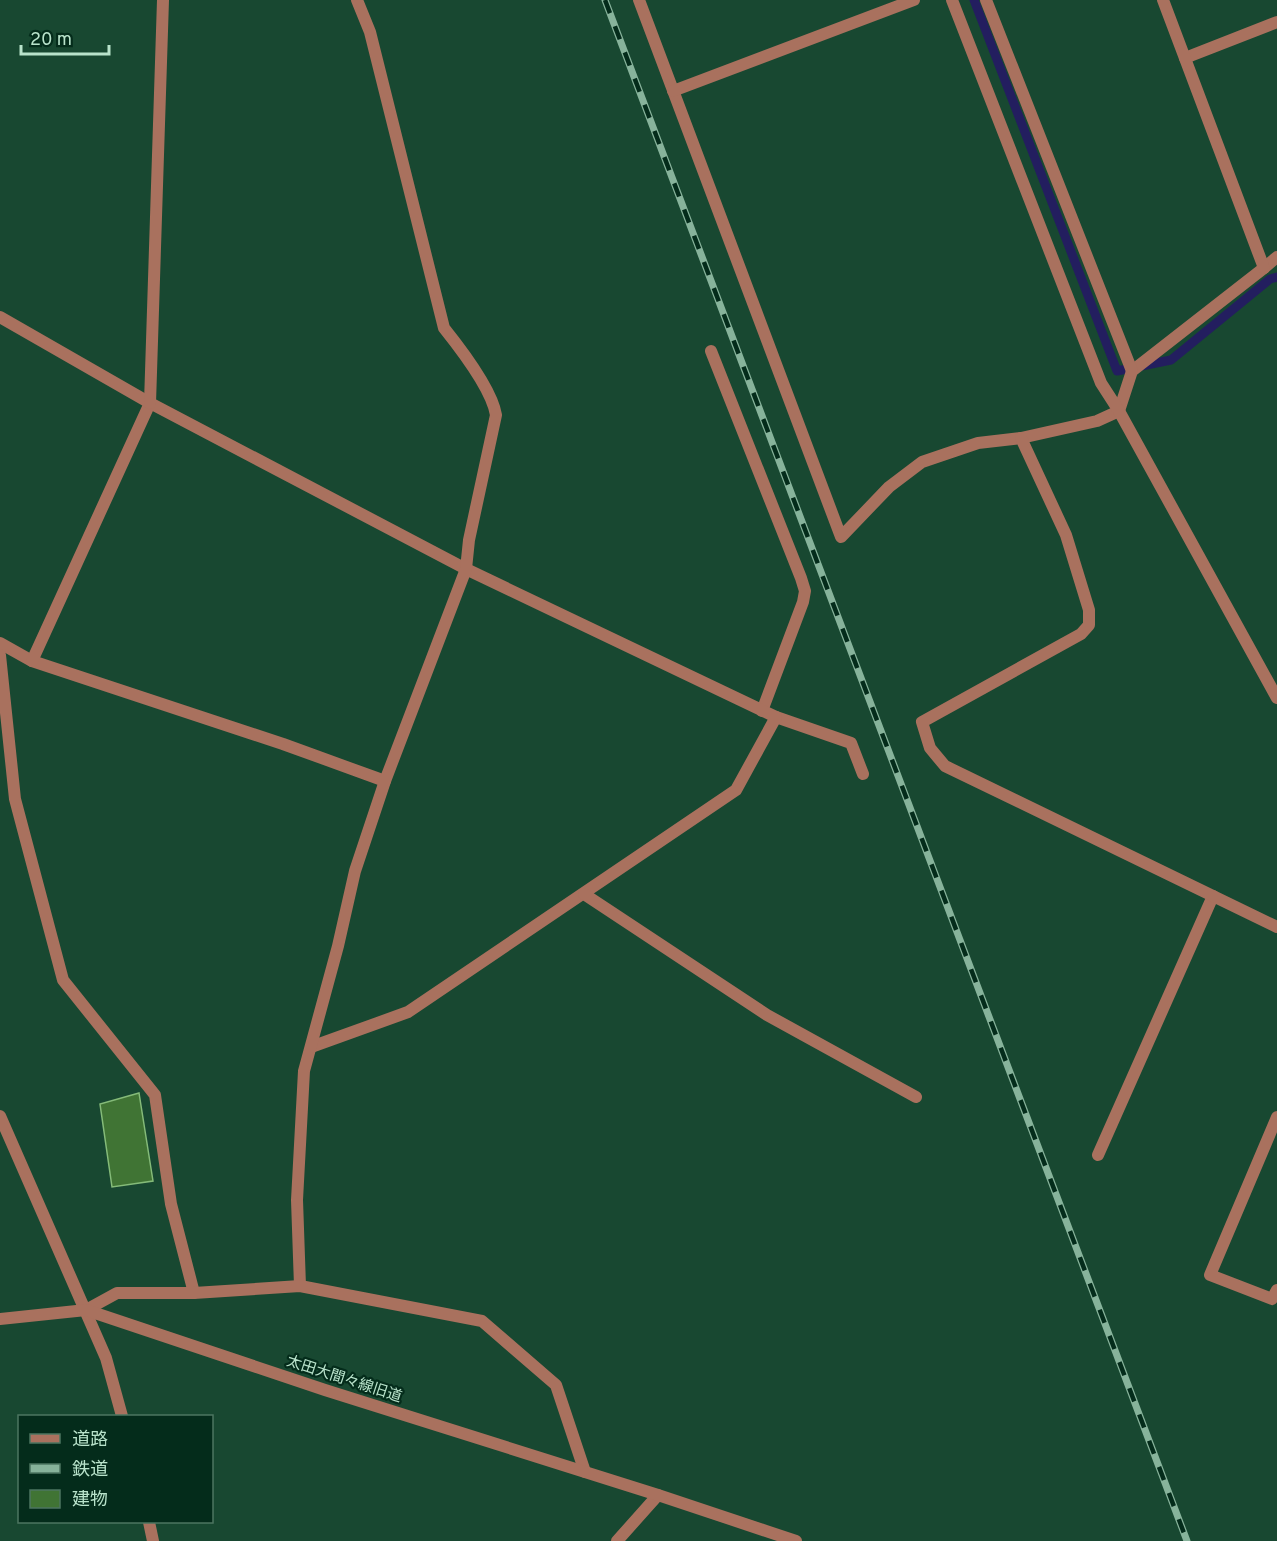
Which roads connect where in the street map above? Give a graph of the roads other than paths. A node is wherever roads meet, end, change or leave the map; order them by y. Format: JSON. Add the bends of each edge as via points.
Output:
{"nodes":[{"id":1,"x":163,"y":0,"type":"edge"},
{"id":2,"x":357,"y":0,"type":"edge"},
{"id":3,"x":639,"y":0,"type":"edge"},
{"id":4,"x":914,"y":0,"type":"edge"},
{"id":5,"x":952,"y":0,"type":"edge"},
{"id":6,"x":986,"y":0,"type":"edge"},
{"id":7,"x":1163,"y":0,"type":"edge"},
{"id":8,"x":1277,"y":22,"type":"edge"},
{"id":9,"x":1185,"y":58,"type":"junction"},
{"id":10,"x":674,"y":91,"type":"junction"},
{"id":11,"x":1277,"y":257,"type":"edge"},
{"id":12,"x":1264,"y":268,"type":"junction"},
{"id":13,"x":0,"y":316,"type":"edge"},
{"id":14,"x":711,"y":351,"type":"dead end"},
{"id":15,"x":1132,"y":371,"type":"junction"},
{"id":16,"x":150,"y":404,"type":"junction"},
{"id":17,"x":1119,"y":411,"type":"junction"},
{"id":18,"x":1021,"y":438,"type":"junction"},
{"id":19,"x":466,"y":568,"type":"junction"},
{"id":20,"x":0,"y":643,"type":"edge"},
{"id":21,"x":0,"y":655,"type":"edge"},
{"id":22,"x":32,"y":661,"type":"junction"},
{"id":23,"x":1277,"y":698,"type":"edge"},
{"id":24,"x":762,"y":711,"type":"junction"},
{"id":25,"x":776,"y":717,"type":"junction"},
{"id":26,"x":863,"y":774,"type":"dead end"},
{"id":27,"x":385,"y":781,"type":"junction"},
{"id":28,"x":584,"y":894,"type":"junction"},
{"id":29,"x":1214,"y":896,"type":"junction"},
{"id":30,"x":1277,"y":927,"type":"edge"},
{"id":31,"x":310,"y":1047,"type":"junction"},
{"id":32,"x":916,"y":1097,"type":"dead end"},
{"id":33,"x":0,"y":1116,"type":"edge"},
{"id":34,"x":1277,"y":1118,"type":"edge"},
{"id":35,"x":1098,"y":1155,"type":"dead end"},
{"id":36,"x":300,"y":1286,"type":"junction"},
{"id":37,"x":1277,"y":1290,"type":"edge"},
{"id":38,"x":194,"y":1293,"type":"junction"},
{"id":39,"x":86,"y":1310,"type":"junction"},
{"id":40,"x":0,"y":1319,"type":"edge"},
{"id":41,"x":122,"y":1415,"type":"edge"},
{"id":42,"x":585,"y":1472,"type":"junction"},
{"id":43,"x":658,"y":1495,"type":"junction"},
{"id":44,"x":149,"y":1523,"type":"edge"},
{"id":45,"x":153,"y":1541,"type":"edge"},
{"id":46,"x":617,"y":1541,"type":"edge"},
{"id":47,"x":796,"y":1541,"type":"edge"}],
"edges":[{"from":1,"to":16,"type":"street"},
{"from":2,"to":19,"type":"street","via":[[370,32],[444,328],[494,403],[496,415]]},
{"from":3,"to":10,"type":"street"},
{"from":4,"to":10,"type":"street"},
{"from":5,"to":17,"type":"street","via":[[1101,383]]},
{"from":6,"to":15,"type":"street"},
{"from":7,"to":9,"type":"street"},
{"from":8,"to":9,"type":"street"},
{"from":9,"to":12,"type":"street"},
{"from":10,"to":18,"type":"street","via":[[841,537],[889,487],[922,462],[978,443]]},
{"from":11,"to":12,"type":"street"},
{"from":12,"to":15,"type":"street"},
{"from":13,"to":16,"type":"street"},
{"from":14,"to":24,"type":"street","via":[[805,591]]},
{"from":15,"to":17,"type":"street"},
{"from":16,"to":19,"type":"street"},
{"from":16,"to":22,"type":"street"},
{"from":17,"to":18,"type":"street","via":[[1097,421]]},
{"from":17,"to":23,"type":"street"},
{"from":18,"to":29,"type":"street","via":[[1066,535],[1089,610],[1089,625],[1081,634],[922,722],[930,748],[945,766]]},
{"from":19,"to":24,"type":"street"},
{"from":19,"to":27,"type":"street"},
{"from":20,"to":22,"type":"street"},
{"from":21,"to":38,"type":"street","via":[[15,799],[63,980],[155,1095],[171,1204]]},
{"from":22,"to":27,"type":"street"},
{"from":24,"to":25,"type":"street"},
{"from":25,"to":26,"type":"street","via":[[850,742]]},
{"from":25,"to":28,"type":"street","via":[[736,790]]},
{"from":27,"to":31,"type":"street","via":[[355,871]]},
{"from":28,"to":31,"type":"street","via":[[408,1012]]},
{"from":28,"to":32,"type":"street","via":[[767,1015]]},
{"from":29,"to":30,"type":"street"},
{"from":29,"to":35,"type":"street"},
{"from":31,"to":36,"type":"street","via":[[304,1071],[297,1200]]},
{"from":33,"to":39,"type":"street"},
{"from":34,"to":37,"type":"street","via":[[1210,1275],[1272,1299]]},
{"from":36,"to":38,"type":"street"},
{"from":36,"to":42,"type":"street","via":[[482,1321],[556,1385]]},
{"from":38,"to":39,"type":"street","via":[[117,1293]]},
{"from":39,"to":40,"type":"street"},
{"from":39,"to":41,"type":"street","via":[[106,1358]]},
{"from":39,"to":42,"type":"street","name":"太田大間々線旧道"},
{"from":42,"to":43,"type":"street","name":"太田大間々線旧道"},
{"from":43,"to":46,"type":"street"},
{"from":43,"to":47,"type":"street","name":"太田大間々線旧道"},
{"from":44,"to":45,"type":"street"}]}
